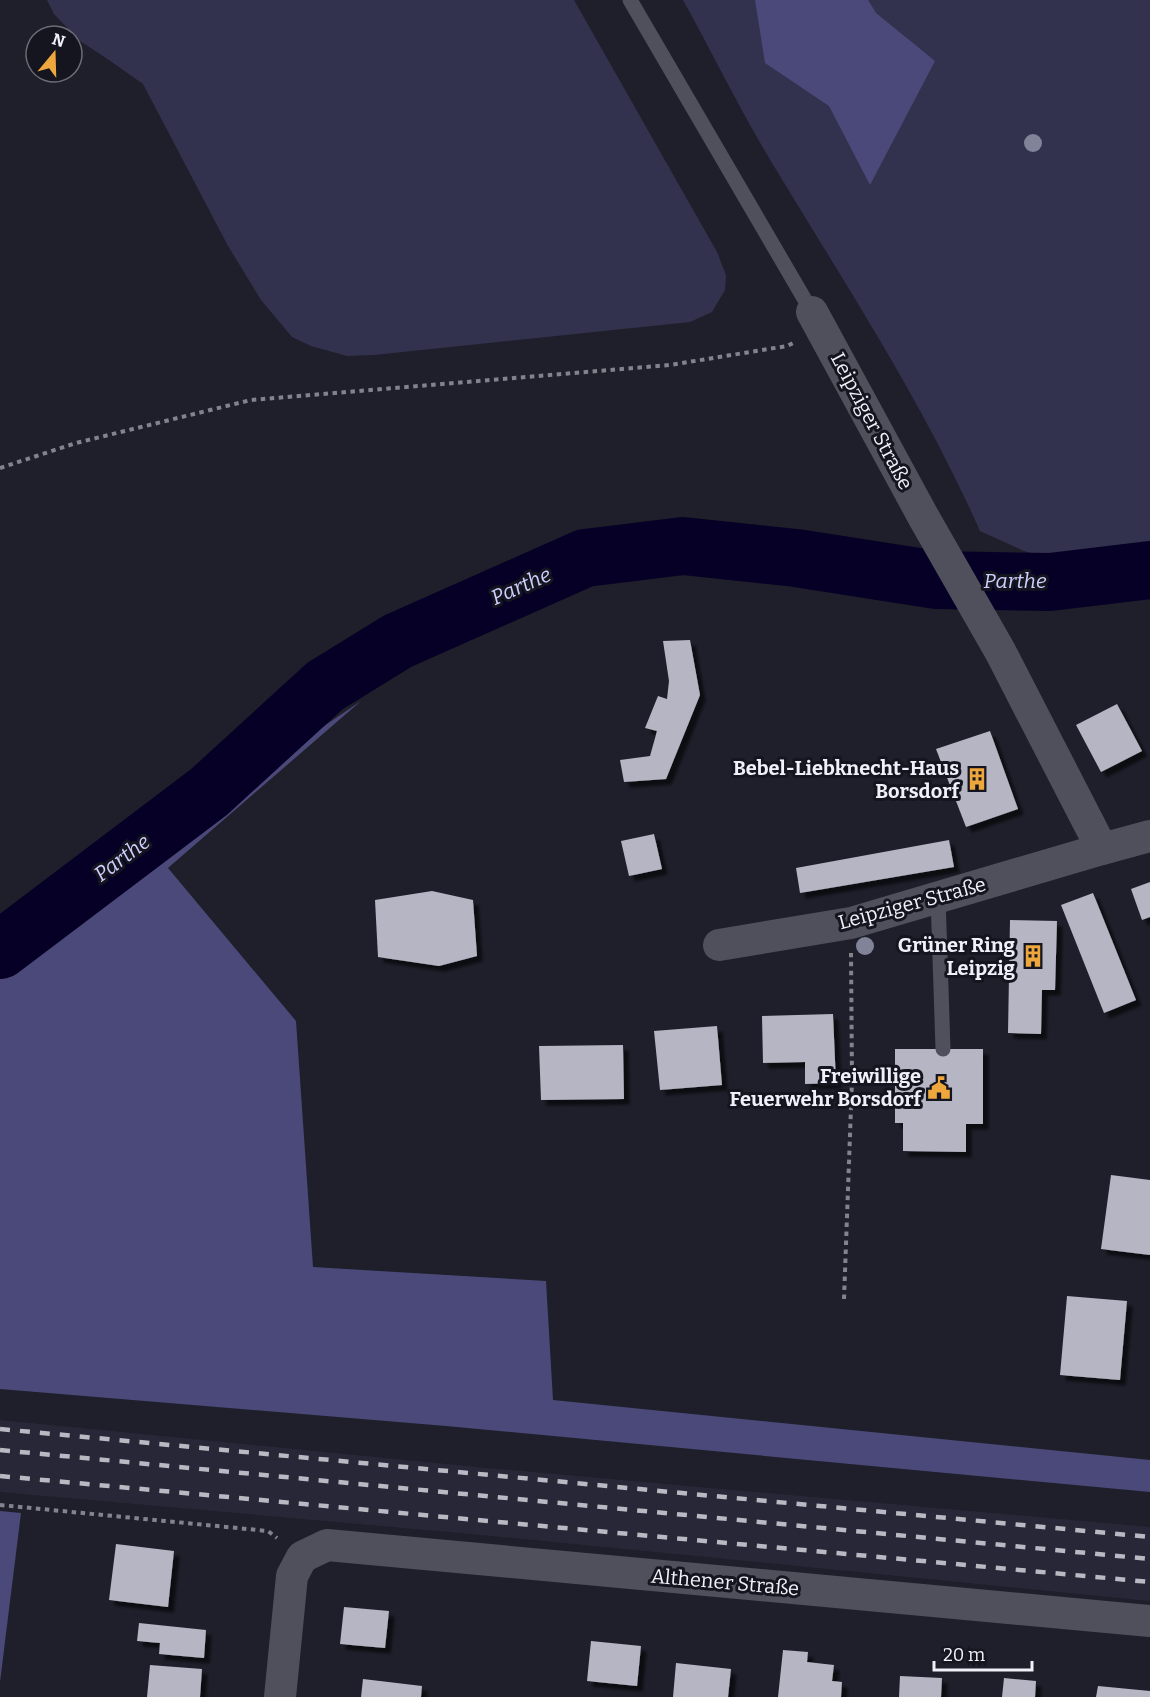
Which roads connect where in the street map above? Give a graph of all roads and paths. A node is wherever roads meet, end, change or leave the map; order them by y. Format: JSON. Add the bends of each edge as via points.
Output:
{"nodes":[{"id":1,"x":630,"y":0,"type":"edge"},
{"id":2,"x":818,"y":321,"type":"junction"},
{"id":3,"x":0,"y":468,"type":"edge"},
{"id":4,"x":1150,"y":836,"type":"edge"},
{"id":5,"x":1102,"y":849,"type":"junction"},
{"id":6,"x":938,"y":897,"type":"junction"},
{"id":7,"x":851,"y":923,"type":"junction"},
{"id":8,"x":719,"y":945,"type":"dead end"},
{"id":9,"x":943,"y":1049,"type":"dead end"},
{"id":10,"x":844,"y":1299,"type":"dead end"},
{"id":11,"x":0,"y":1505,"type":"edge"},
{"id":12,"x":302,"y":1557,"type":"junction"},
{"id":13,"x":1150,"y":1621,"type":"edge"},
{"id":14,"x":280,"y":1697,"type":"edge"}],
"edges":[{"from":1,"to":2,"type":"lane","name":"Leipziger Straße"},
{"from":2,"to":3,"type":"path","via":[[787,346],[670,365],[251,400],[76,443]]},
{"from":2,"to":5,"type":"street","name":"Leipziger Straße","via":[[1000,651]]},
{"from":4,"to":5,"type":"street","name":"Leipziger Straße"},
{"from":5,"to":6,"type":"street","name":"Leipziger Straße"},
{"from":6,"to":7,"type":"street","name":"Leipziger Straße"},
{"from":6,"to":9,"type":"lane"},
{"from":7,"to":8,"type":"street","name":"Leipziger Straße"},
{"from":7,"to":10,"type":"path","via":[[852,1080]]},
{"from":11,"to":12,"type":"path","via":[[268,1531]]},
{"from":12,"to":13,"type":"street","name":"Althener Straße","via":[[327,1545]]},
{"from":12,"to":14,"type":"street","via":[[292,1576]]}]}
